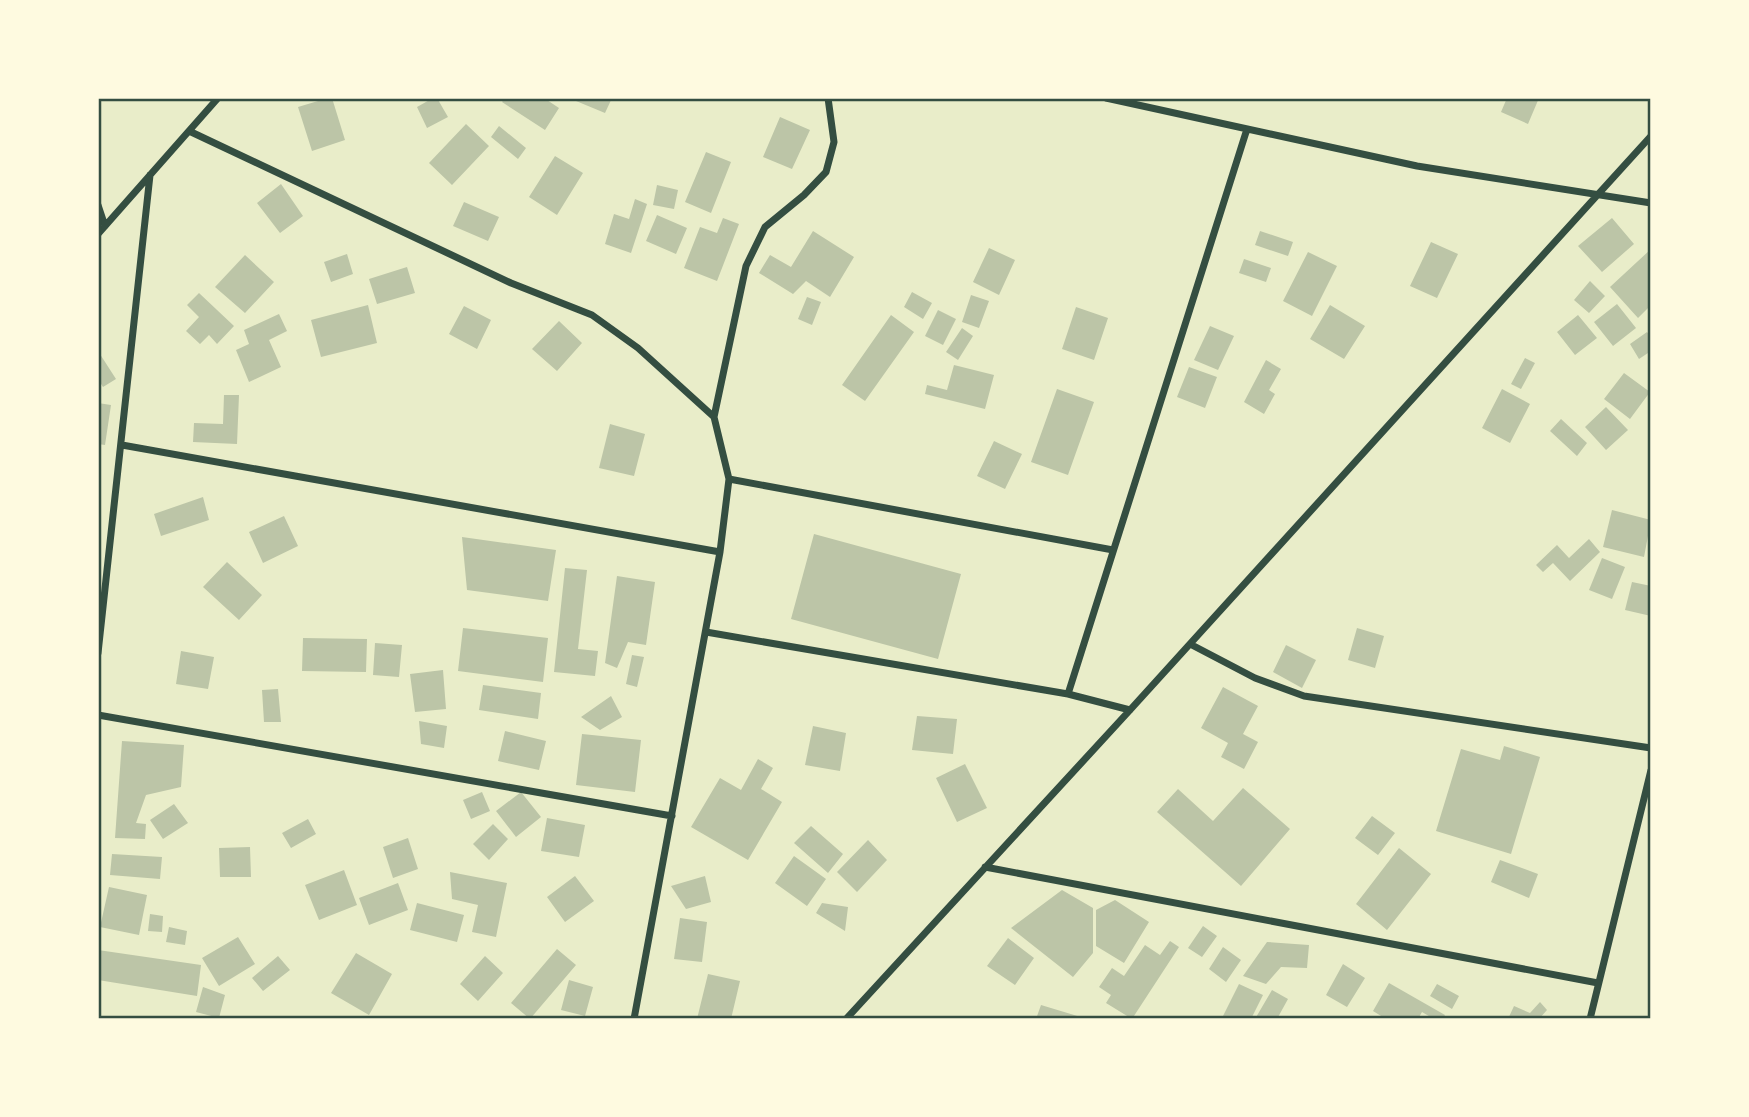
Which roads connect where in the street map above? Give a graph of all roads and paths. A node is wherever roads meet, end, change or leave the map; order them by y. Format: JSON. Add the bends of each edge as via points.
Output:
{"nodes":[{"id":1,"x":218,"y":98,"type":"edge"},
{"id":2,"x":828,"y":98,"type":"edge"},
{"id":3,"x":1106,"y":98,"type":"edge"},
{"id":4,"x":1247,"y":129,"type":"junction"},
{"id":5,"x":189,"y":131,"type":"junction"},
{"id":6,"x":1651,"y":136,"type":"edge"},
{"id":7,"x":150,"y":175,"type":"junction"},
{"id":8,"x":1598,"y":195,"type":"junction"},
{"id":9,"x":1651,"y":203,"type":"edge"},
{"id":10,"x":98,"y":205,"type":"edge"},
{"id":11,"x":105,"y":226,"type":"junction"},
{"id":12,"x":98,"y":234,"type":"edge"},
{"id":13,"x":714,"y":417,"type":"junction"},
{"id":14,"x":122,"y":445,"type":"junction"},
{"id":15,"x":729,"y":479,"type":"junction"},
{"id":16,"x":1113,"y":550,"type":"junction"},
{"id":17,"x":720,"y":552,"type":"junction"},
{"id":18,"x":706,"y":632,"type":"junction"},
{"id":19,"x":1190,"y":644,"type":"junction"},
{"id":20,"x":98,"y":653,"type":"edge"},
{"id":21,"x":1068,"y":694,"type":"junction"},
{"id":22,"x":1130,"y":710,"type":"junction"},
{"id":23,"x":98,"y":715,"type":"edge"},
{"id":24,"x":1651,"y":748,"type":"edge"},
{"id":25,"x":1651,"y":770,"type":"edge"},
{"id":26,"x":672,"y":816,"type":"junction"},
{"id":27,"x":985,"y":867,"type":"junction"},
{"id":28,"x":1598,"y":983,"type":"junction"},
{"id":29,"x":634,"y":1019,"type":"edge"},
{"id":30,"x":846,"y":1019,"type":"edge"},
{"id":31,"x":1590,"y":1019,"type":"edge"}],
"edges":[{"from":1,"to":5,"type":"street"},
{"from":2,"to":13,"type":"street","via":[[834,142],[826,172],[765,227],[746,266]]},
{"from":3,"to":4,"type":"street"},
{"from":4,"to":8,"type":"street","via":[[1417,166]]},
{"from":4,"to":16,"type":"street"},
{"from":5,"to":7,"type":"street"},
{"from":5,"to":13,"type":"street","via":[[511,283],[592,315],[638,348]]},
{"from":6,"to":8,"type":"street"},
{"from":7,"to":11,"type":"street"},
{"from":7,"to":14,"type":"street"},
{"from":8,"to":9,"type":"street"},
{"from":8,"to":19,"type":"street"},
{"from":10,"to":11,"type":"street"},
{"from":11,"to":12,"type":"street"},
{"from":13,"to":15,"type":"street"},
{"from":14,"to":17,"type":"street"},
{"from":14,"to":20,"type":"street"},
{"from":15,"to":16,"type":"street"},
{"from":15,"to":17,"type":"street"},
{"from":16,"to":21,"type":"street"},
{"from":17,"to":18,"type":"street"},
{"from":18,"to":21,"type":"street"},
{"from":18,"to":26,"type":"street"},
{"from":19,"to":22,"type":"street"},
{"from":19,"to":24,"type":"street","via":[[1255,678],[1304,696]]},
{"from":21,"to":22,"type":"street"},
{"from":22,"to":27,"type":"street"},
{"from":23,"to":26,"type":"street"},
{"from":25,"to":28,"type":"street"},
{"from":26,"to":29,"type":"street"},
{"from":27,"to":28,"type":"street"},
{"from":27,"to":30,"type":"street"},
{"from":28,"to":31,"type":"street"}]}
